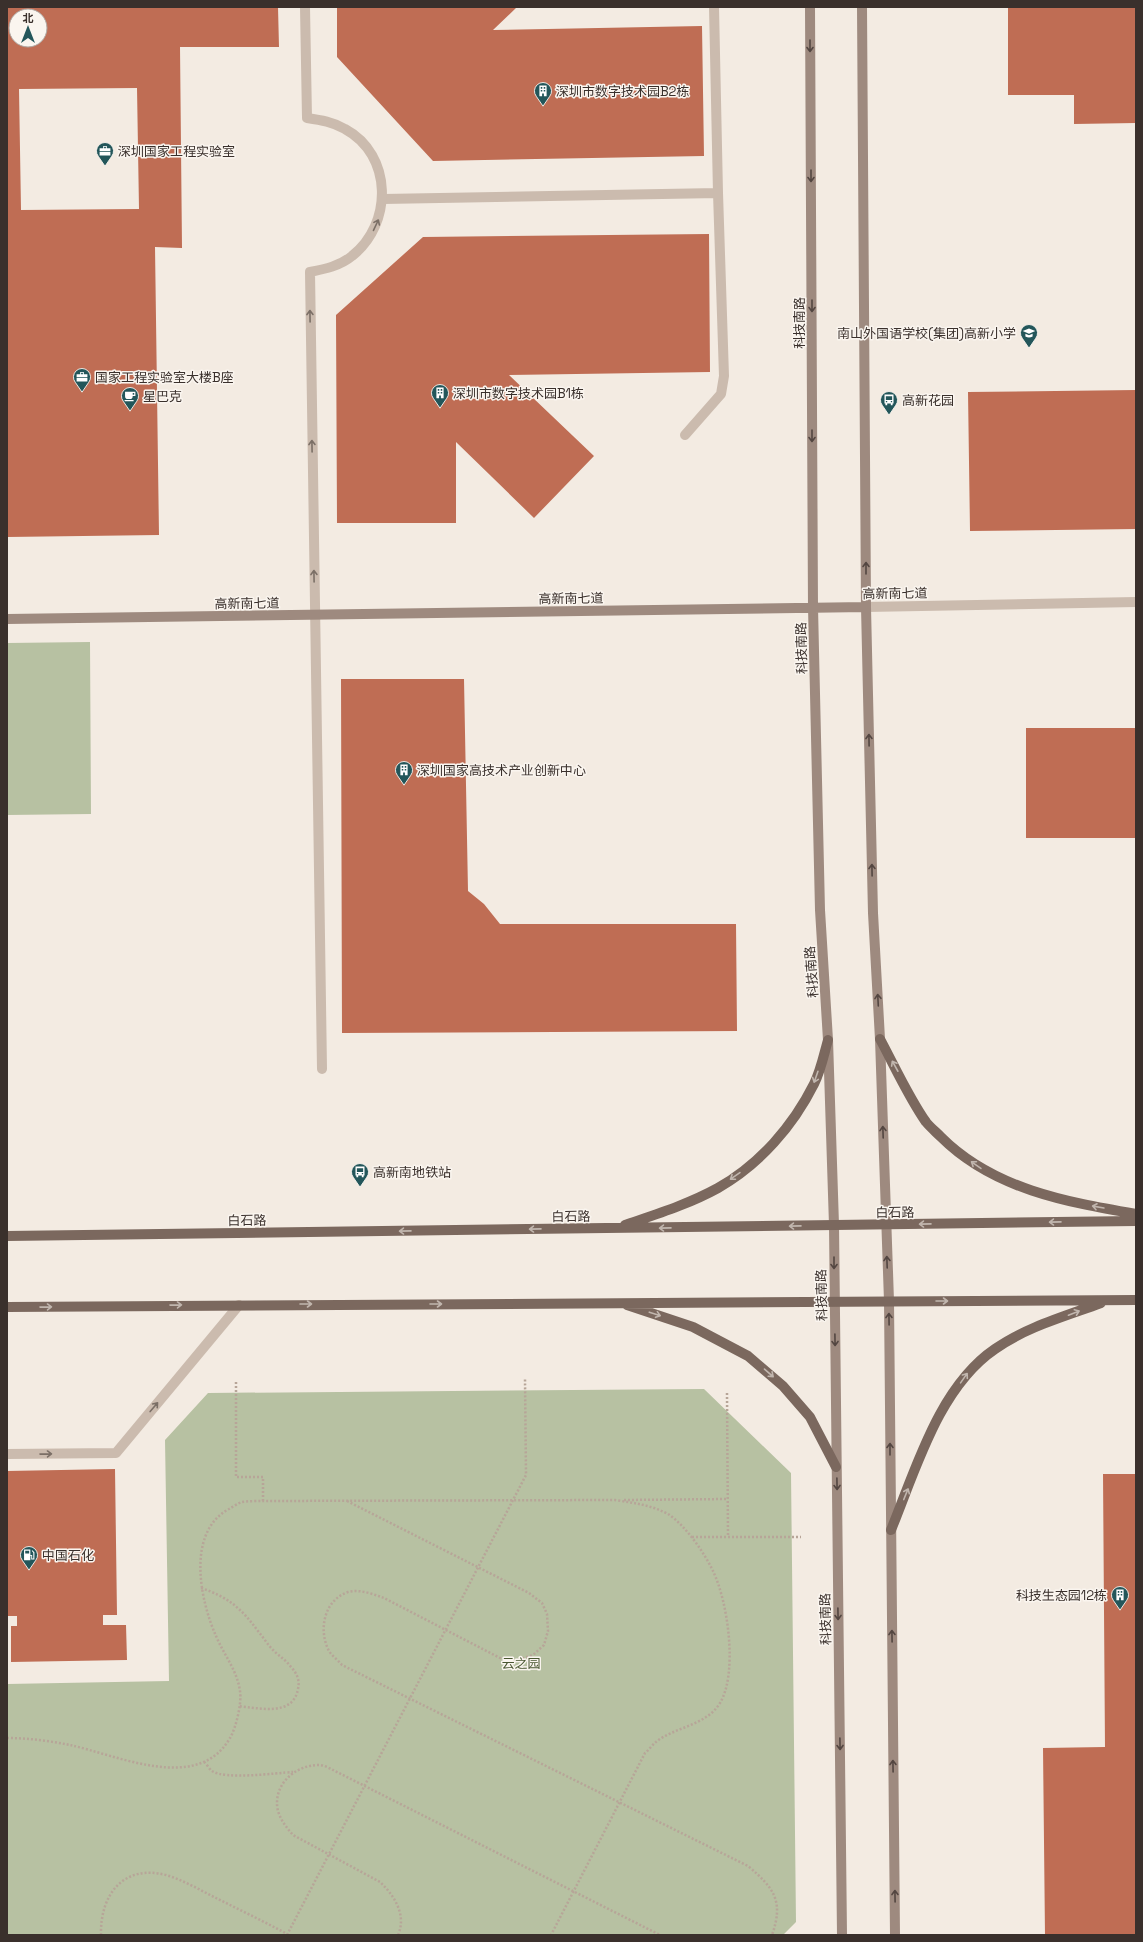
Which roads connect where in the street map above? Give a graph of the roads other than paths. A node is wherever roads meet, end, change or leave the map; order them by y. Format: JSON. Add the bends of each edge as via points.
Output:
{"nodes":[{"id":1,"x":305,"y":7,"type":"edge"},
{"id":2,"x":714,"y":7,"type":"edge"},
{"id":3,"x":810,"y":7,"type":"edge"},
{"id":4,"x":862,"y":7,"type":"edge"},
{"id":5,"x":718,"y":193,"type":"junction"},
{"id":6,"x":383,"y":199,"type":"junction"},
{"id":7,"x":686,"y":435,"type":"dead end"},
{"id":8,"x":1136,"y":602,"type":"edge"},
{"id":9,"x":813,"y":607,"type":"junction"},
{"id":10,"x":866,"y":607,"type":"junction"},
{"id":11,"x":315,"y":615,"type":"junction"},
{"id":12,"x":7,"y":619,"type":"edge"},
{"id":13,"x":880,"y":1039,"type":"junction"},
{"id":14,"x":828,"y":1040,"type":"junction"},
{"id":15,"x":322,"y":1069,"type":"dead end"},
{"id":16,"x":1136,"y":1214,"type":"edge"},
{"id":17,"x":1136,"y":1221,"type":"edge"},
{"id":18,"x":834,"y":1225,"type":"junction"},
{"id":19,"x":886,"y":1225,"type":"junction"},
{"id":20,"x":615,"y":1228,"type":"junction"},
{"id":21,"x":7,"y":1236,"type":"edge"},
{"id":22,"x":1109,"y":1300,"type":"junction"},
{"id":23,"x":1136,"y":1300,"type":"edge"},
{"id":24,"x":834,"y":1301,"type":"junction"},
{"id":25,"x":889,"y":1301,"type":"junction"},
{"id":26,"x":618,"y":1302,"type":"junction"},
{"id":27,"x":239,"y":1305,"type":"junction"},
{"id":28,"x":7,"y":1307,"type":"edge"},
{"id":29,"x":7,"y":1454,"type":"edge"},
{"id":30,"x":836,"y":1468,"type":"junction"},
{"id":31,"x":891,"y":1530,"type":"junction"},
{"id":32,"x":842,"y":1935,"type":"edge"},
{"id":33,"x":895,"y":1935,"type":"edge"}],
"edges":[{"from":1,"to":6,"type":"street","via":[[307,118],[328,121],[346,129],[362,142],[374,159],[381,178]]},
{"from":2,"to":5,"type":"street"},
{"from":3,"to":9,"type":"main road","name":"科技南路","one_way":true},
{"from":10,"to":4,"type":"main road","one_way":true},
{"from":5,"to":6,"type":"street"},
{"from":5,"to":7,"type":"street","via":[[724,376],[721,394]]},
{"from":11,"to":6,"type":"street","one_way":true,"via":[[310,272],[332,267],[352,256],[368,241],[379,221]]},
{"from":8,"to":10,"type":"street","name":"高新南七道"},
{"from":9,"to":10,"type":"main road","name":"高新南七道"},
{"from":9,"to":11,"type":"main road","name":"高新南七道"},
{"from":9,"to":14,"type":"main road","name":"科技南路","via":[[820,910]]},
{"from":13,"to":10,"type":"main road","one_way":true,"via":[[873,913]]},
{"from":11,"to":12,"type":"main road","name":"高新南七道"},
{"from":11,"to":15,"type":"street"},
{"from":16,"to":13,"type":"main road","one_way":true,"via":[[1089,1206],[1020,1187],[983,1170],[952,1148],[926,1122]]},
{"from":19,"to":13,"type":"main road","one_way":true},
{"from":14,"to":18,"type":"main road","name":"科技南路"},
{"from":14,"to":20,"type":"main road","one_way":true,"via":[[815,1082],[796,1116],[751,1165],[719,1187],[672,1209]]},
{"from":17,"to":19,"type":"main road","name":"白石路","one_way":true},
{"from":18,"to":19,"type":"main road","name":"白石路"},
{"from":18,"to":20,"type":"main road","name":"白石路","one_way":true},
{"from":18,"to":24,"type":"main road","name":"科技南路","one_way":true},
{"from":25,"to":19,"type":"main road","one_way":true},
{"from":20,"to":21,"type":"main road","name":"白石路","one_way":true},
{"from":22,"to":23,"type":"main road"},
{"from":25,"to":22,"type":"main road","one_way":true},
{"from":31,"to":22,"type":"main road","one_way":true,"via":[[930,1434],[947,1403],[971,1369],[996,1348],[1032,1329]]},
{"from":24,"to":25,"type":"main road"},
{"from":24,"to":26,"type":"main road"},
{"from":24,"to":30,"type":"main road","name":"科技南路","one_way":true},
{"from":31,"to":25,"type":"main road","one_way":true},
{"from":27,"to":26,"type":"main road","one_way":true},
{"from":26,"to":30,"type":"main road","one_way":true,"via":[[693,1327],[748,1356],[783,1386],[810,1417]]},
{"from":28,"to":27,"type":"main road","one_way":true},
{"from":29,"to":27,"type":"street","one_way":true,"via":[[116,1453]]},
{"from":30,"to":32,"type":"main road","name":"科技南路","one_way":true},
{"from":33,"to":31,"type":"main road","one_way":true}]}
